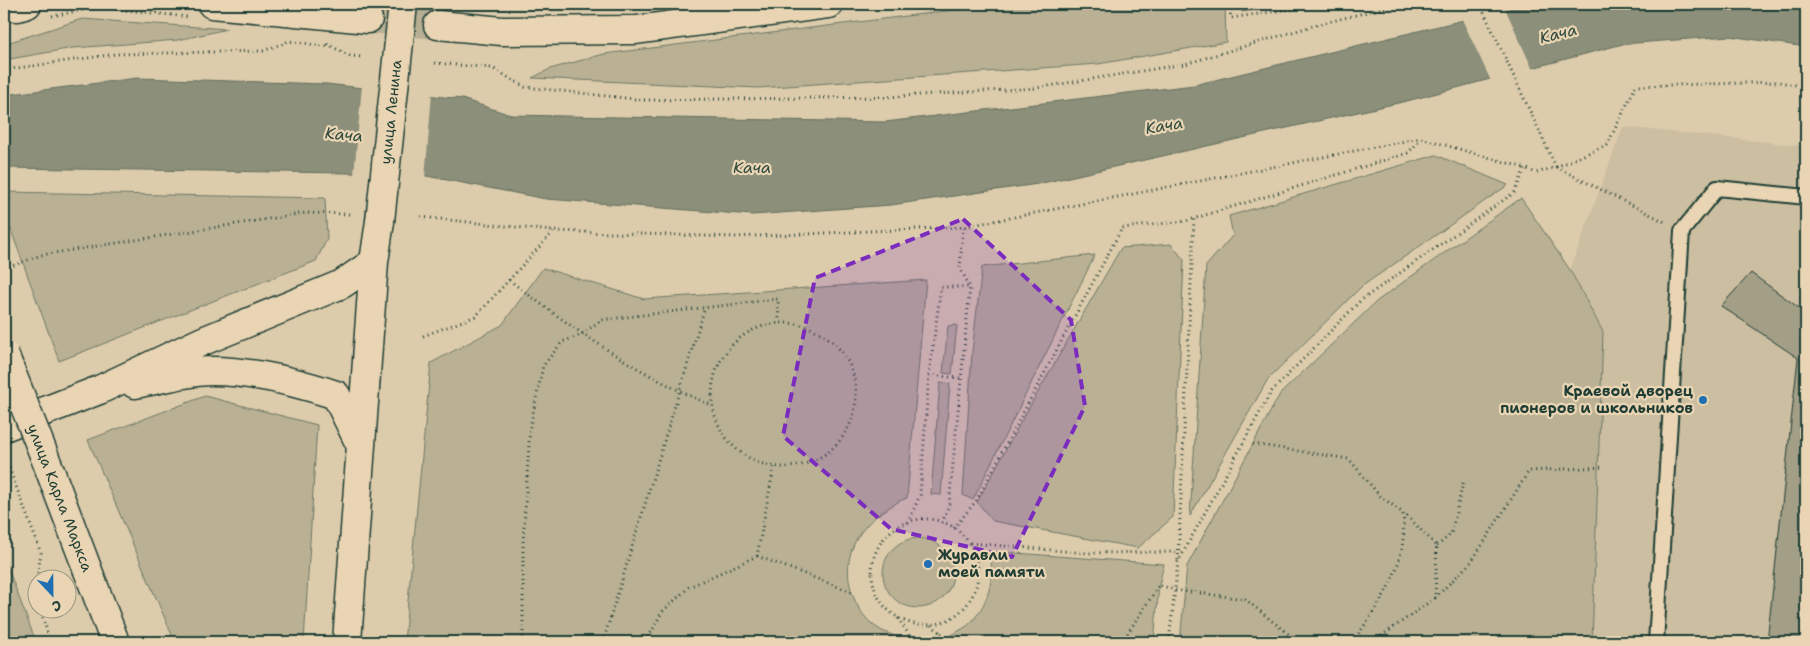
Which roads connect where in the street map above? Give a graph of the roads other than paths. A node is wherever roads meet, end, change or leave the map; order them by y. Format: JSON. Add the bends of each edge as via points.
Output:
{"nodes":[{"id":1,"x":403,"y":4,"type":"edge"},
{"id":2,"x":829,"y":4,"type":"edge"},
{"id":3,"x":4,"y":6,"type":"edge"},
{"id":4,"x":36,"y":11,"type":"edge"},
{"id":5,"x":204,"y":11,"type":"edge"},
{"id":6,"x":368,"y":18,"type":"tunnel mouth"},
{"id":7,"x":438,"y":25,"type":"tunnel mouth"},
{"id":8,"x":1806,"y":197,"type":"edge"},
{"id":9,"x":374,"y":262,"type":"junction"},
{"id":10,"x":4,"y":354,"type":"edge"},
{"id":11,"x":99,"y":390,"type":"junction"},
{"id":12,"x":4,"y":428,"type":"edge"},
{"id":13,"x":361,"y":446,"type":"junction"},
{"id":14,"x":115,"y":642,"type":"edge"},
{"id":15,"x":347,"y":642,"type":"edge"},
{"id":16,"x":1656,"y":642,"type":"edge"}],
"edges":[{"from":1,"to":9,"type":"main road","name":"улица Ленина","bridge":true},
{"from":2,"to":7,"type":"main road","via":[[636,30],[502,31]]},
{"from":3,"to":4,"type":"main road"},
{"from":5,"to":6,"type":"main road"},
{"from":8,"to":16,"type":"lane","via":[[1717,188],[1682,230]]},
{"from":9,"to":11,"type":"main road","via":[[342,284]]},
{"from":9,"to":13,"type":"main road","name":"улица Ленина"},
{"from":10,"to":14,"type":"main road","name":"улица Карла Маркса","bridge":true},
{"from":11,"to":12,"type":"main road"},
{"from":11,"to":13,"type":"main road","via":[[210,371],[263,376],[306,385],[336,395]]},
{"from":13,"to":15,"type":"main road","name":"улица Ленина"}]}
